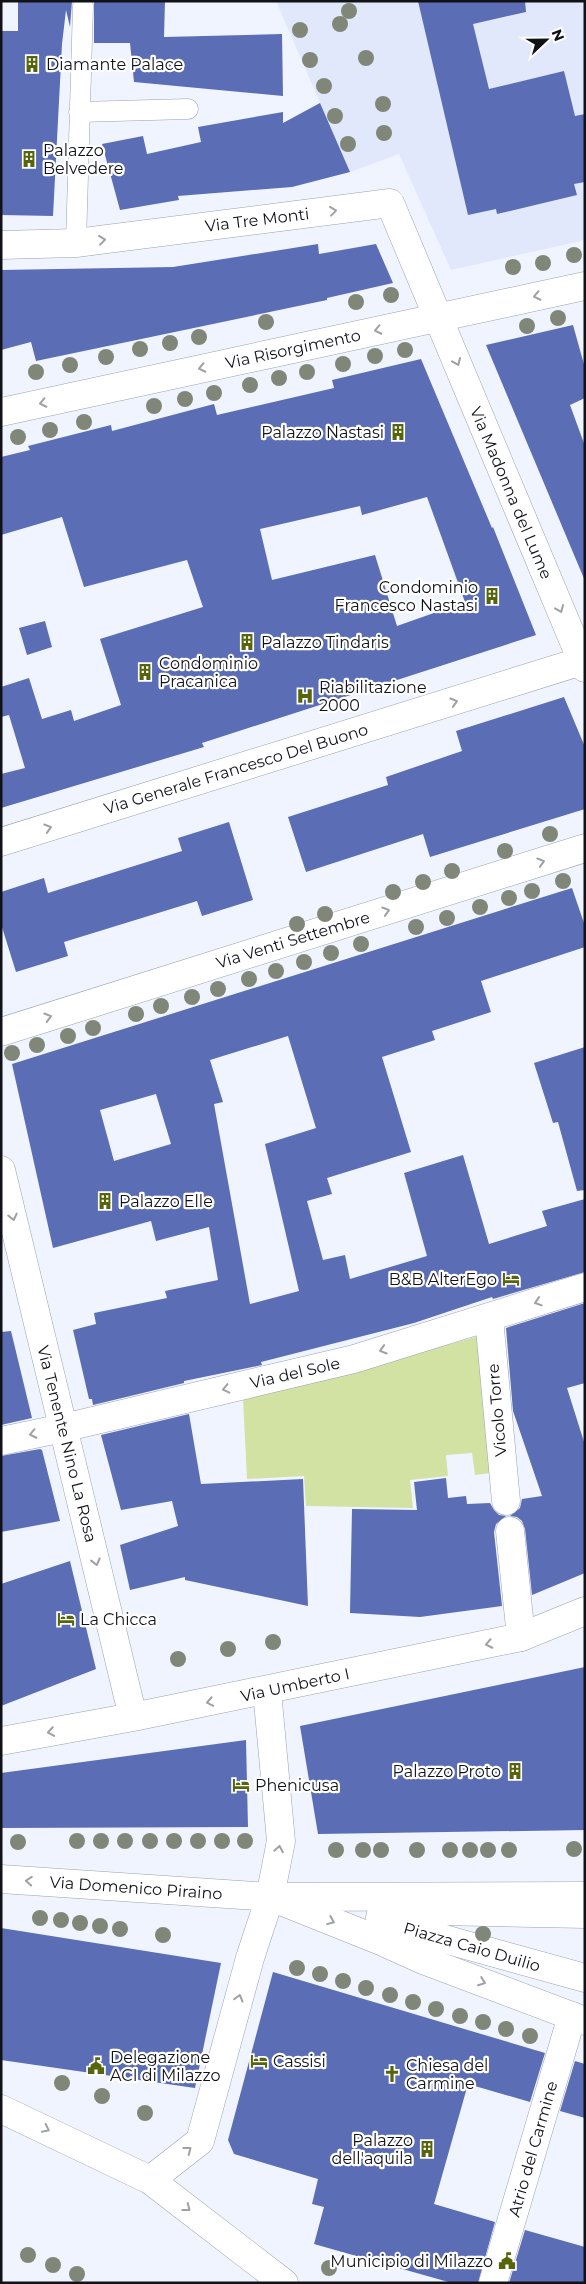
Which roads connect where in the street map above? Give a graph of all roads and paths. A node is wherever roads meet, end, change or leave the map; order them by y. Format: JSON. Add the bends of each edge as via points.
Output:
{"nodes":[{"id":1,"x":82,"y":6,"type":"dead end"},
{"id":2,"x":188,"y":110,"type":"dead end"},
{"id":3,"x":79,"y":112,"type":"junction"},
{"id":4,"x":76,"y":243,"type":"junction"},
{"id":5,"x":1,"y":245,"type":"edge"},
{"id":6,"x":585,"y":286,"type":"edge"},
{"id":7,"x":438,"y":317,"type":"junction"},
{"id":8,"x":1,"y":412,"type":"edge"},
{"id":9,"x":584,"y":663,"type":"edge"},
{"id":10,"x":1,"y":842,"type":"edge"},
{"id":11,"x":585,"y":848,"type":"edge"},
{"id":12,"x":1,"y":1032,"type":"edge"},
{"id":13,"x":1,"y":1170,"type":"edge"},
{"id":14,"x":585,"y":1286,"type":"edge"},
{"id":15,"x":489,"y":1318,"type":"junction"},
{"id":16,"x":63,"y":1428,"type":"junction"},
{"id":17,"x":1,"y":1441,"type":"edge"},
{"id":18,"x":506,"y":1501,"type":"dead end"},
{"id":19,"x":510,"y":1531,"type":"dead end"},
{"id":20,"x":585,"y":1611,"type":"edge"},
{"id":21,"x":521,"y":1637,"type":"junction"},
{"id":22,"x":267,"y":1691,"type":"junction"},
{"id":23,"x":134,"y":1718,"type":"junction"},
{"id":24,"x":1,"y":1740,"type":"edge"},
{"id":25,"x":1,"y":1879,"type":"edge"},
{"id":26,"x":270,"y":1896,"type":"junction"},
{"id":27,"x":394,"y":1896,"type":"junction"},
{"id":28,"x":585,"y":1896,"type":"edge"},
{"id":29,"x":585,"y":1914,"type":"edge"},
{"id":30,"x":381,"y":1940,"type":"junction"},
{"id":31,"x":585,"y":1978,"type":"edge"},
{"id":32,"x":578,"y":2018,"type":"edge"},
{"id":33,"x":1,"y":2109,"type":"edge"},
{"id":34,"x":150,"y":2180,"type":"junction"},
{"id":35,"x":284,"y":2283,"type":"edge"},
{"id":36,"x":494,"y":2283,"type":"edge"}],
"edges":[{"from":1,"to":3,"type":"lane"},
{"from":2,"to":3,"type":"lane"},
{"from":3,"to":4,"type":"lane"},
{"from":4,"to":5,"type":"street","name":"Via Tre Monti"},
{"from":4,"to":7,"type":"street","name":"Via Tre Monti","one_way":true,"via":[[390,203]]},
{"from":6,"to":7,"type":"street","name":"Via Risorgimento","one_way":true},
{"from":7,"to":8,"type":"street","name":"Via Risorgimento","one_way":true},
{"from":7,"to":9,"type":"street","name":"Via Madonna del Lume","one_way":true},
{"from":10,"to":9,"type":"street","name":"Via Generale Francesco Del Buono","one_way":true},
{"from":12,"to":11,"type":"street","name":"Via Venti Settembre","one_way":true},
{"from":13,"to":16,"type":"street","name":"Via Tenente Nino La Rosa","one_way":true},
{"from":14,"to":15,"type":"street","name":"Via del Sole","one_way":true},
{"from":15,"to":16,"type":"street","name":"Via del Sole","one_way":true,"via":[[354,1359]]},
{"from":15,"to":18,"type":"street","name":"Vicolo Torre"},
{"from":16,"to":17,"type":"street","name":"Via del Sole","one_way":true},
{"from":16,"to":23,"type":"street","name":"Via Tenente Nino La Rosa","one_way":true},
{"from":19,"to":21,"type":"street"},
{"from":20,"to":21,"type":"street","name":"Via Umberto I"},
{"from":21,"to":22,"type":"street","name":"Via Umberto I","one_way":true},
{"from":22,"to":23,"type":"street","name":"Via Umberto I","one_way":true},
{"from":26,"to":22,"type":"street","one_way":true,"via":[[281,1841]]},
{"from":23,"to":24,"type":"street","name":"Via Umberto I","one_way":true},
{"from":26,"to":25,"type":"street","name":"Via Domenico Piraino","one_way":true},
{"from":26,"to":27,"type":"street","name":"Piazza Caio Duilio"},
{"from":26,"to":30,"type":"street","name":"Piazza Caio Duilio","one_way":true},
{"from":34,"to":26,"type":"street","one_way":true,"via":[[200,2141]]},
{"from":27,"to":28,"type":"street","name":"Piazza Caio Duilio"},
{"from":27,"to":30,"type":"street","name":"Piazza Caio Duilio","via":[[381,1909]]},
{"from":29,"to":31,"type":"street","name":"Piazza Caio Duilio","via":[[392,1910],[386,1919],[390,1924]]},
{"from":30,"to":32,"type":"street","name":"Piazza Caio Duilio","one_way":true,"via":[[422,1960]]},
{"from":32,"to":36,"type":"street","name":"Atrio del Carmine"},
{"from":33,"to":34,"type":"street","one_way":true},
{"from":34,"to":35,"type":"street","one_way":true}]}
